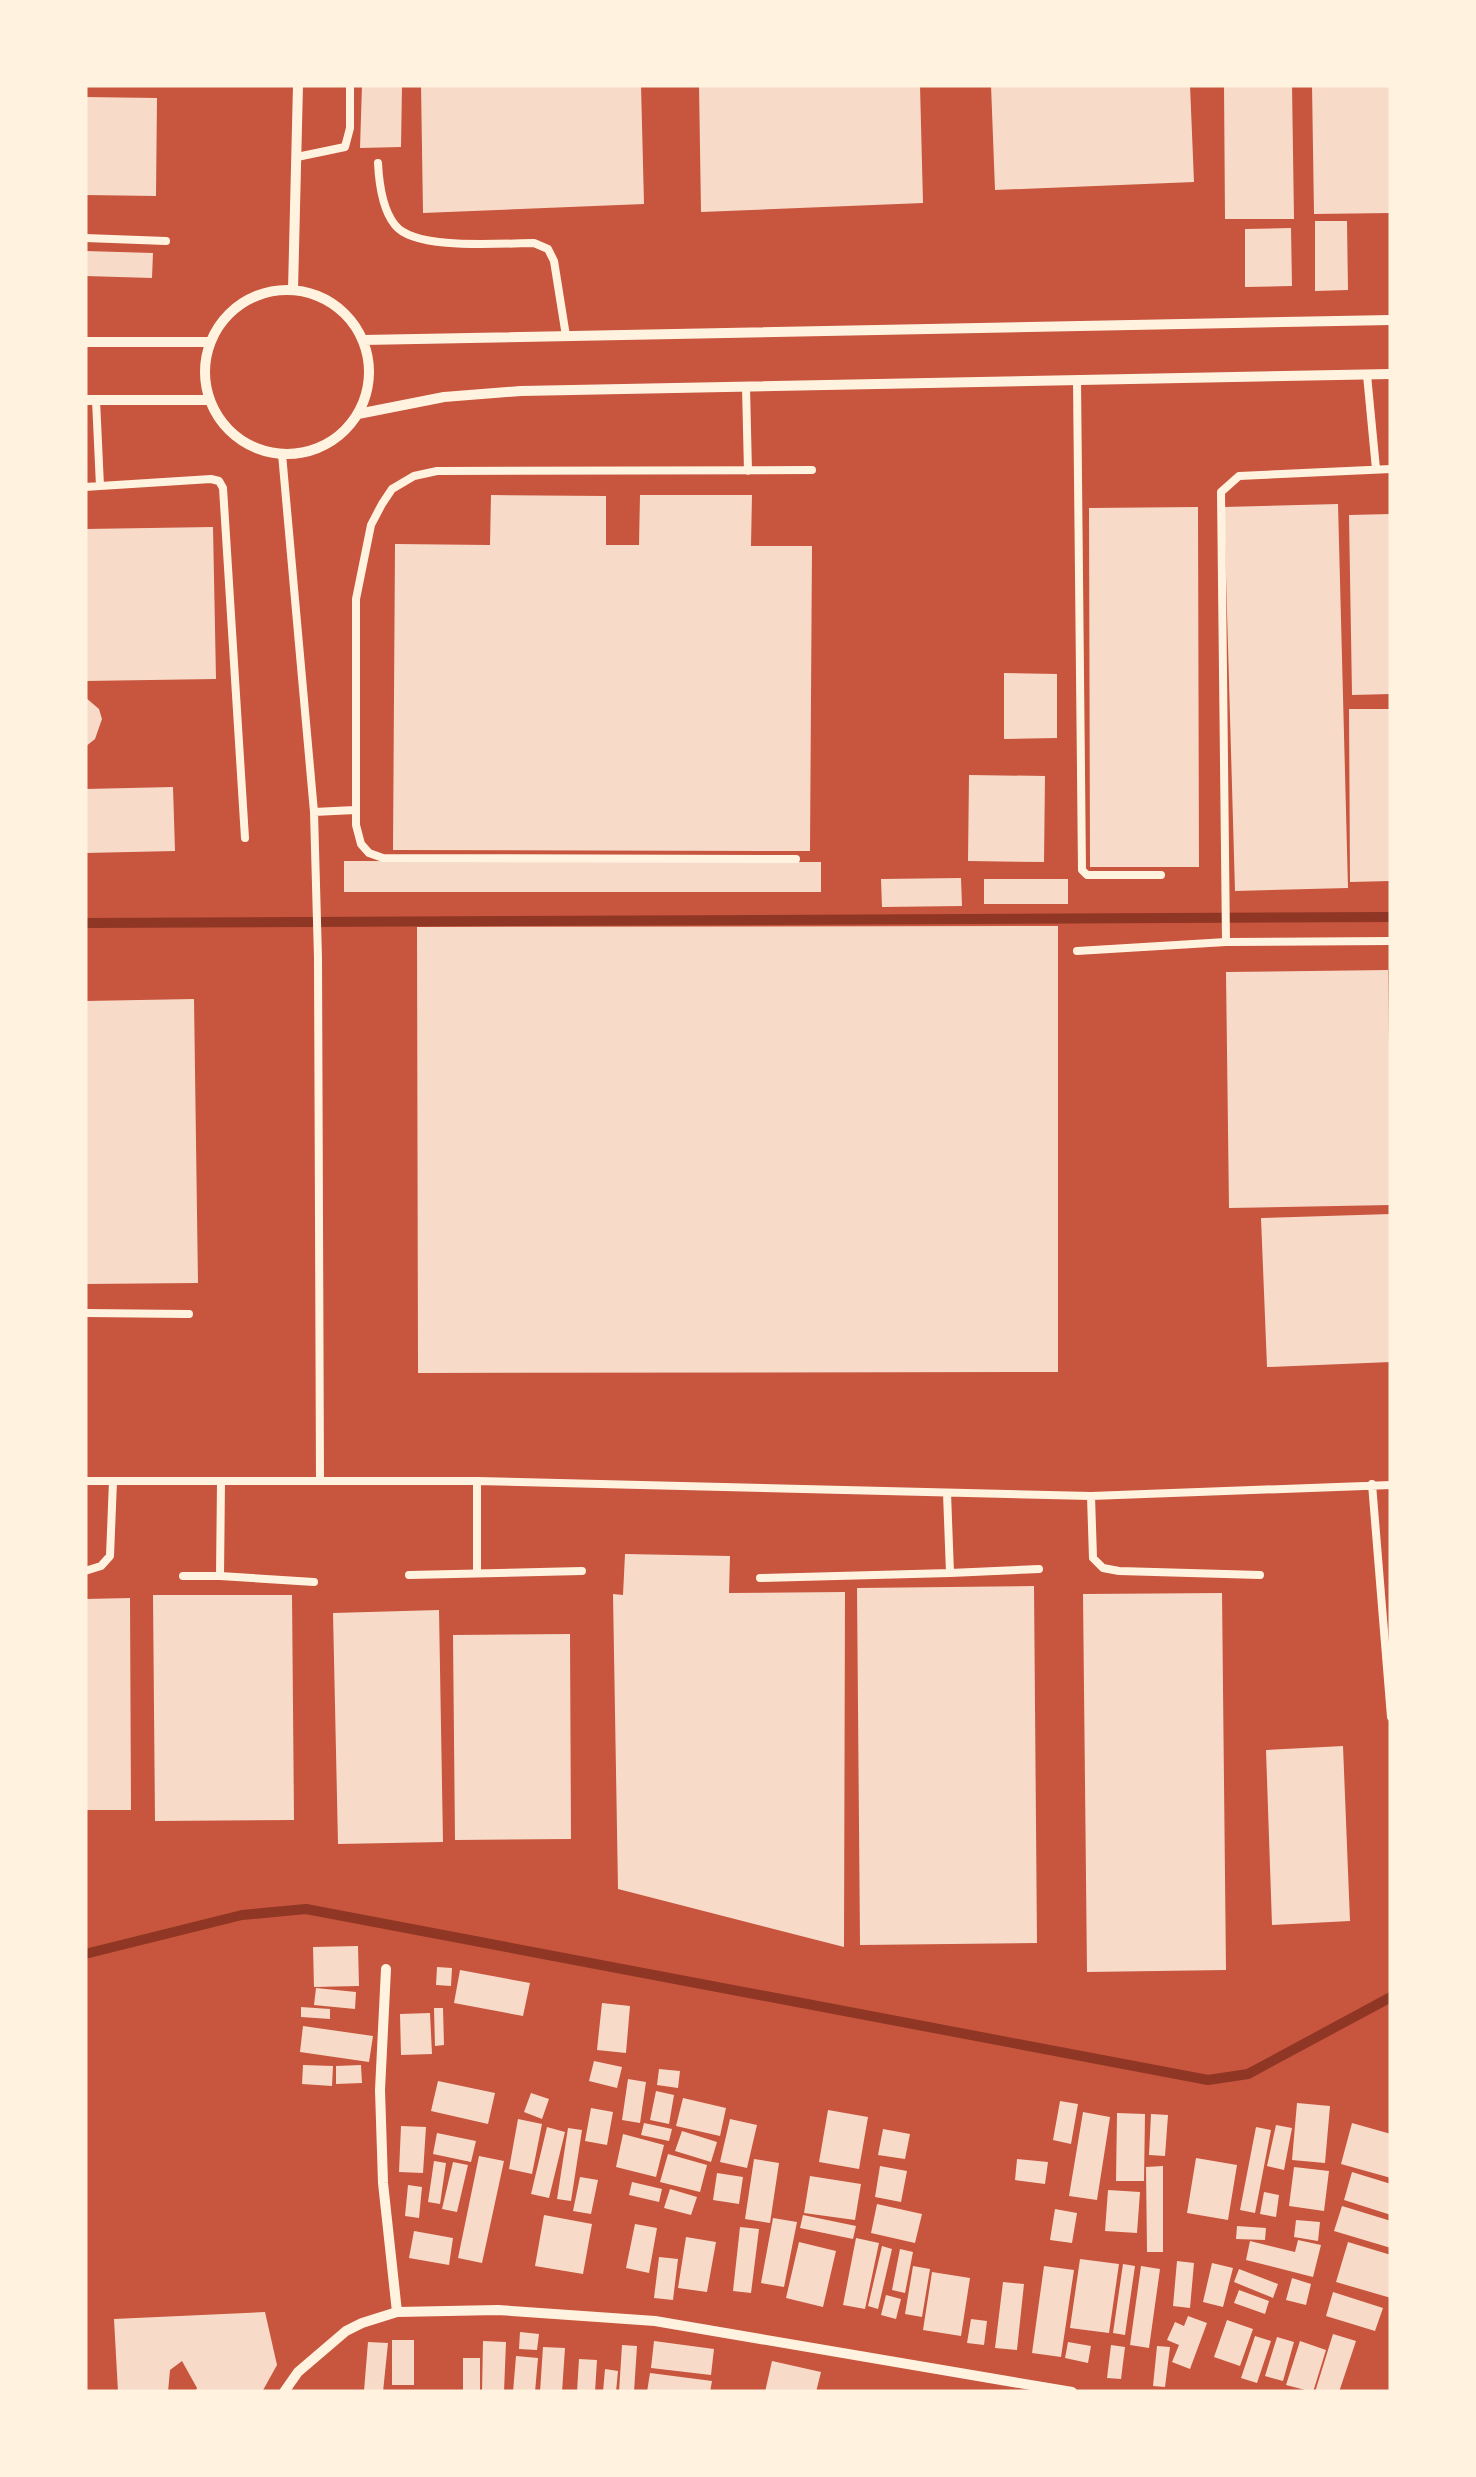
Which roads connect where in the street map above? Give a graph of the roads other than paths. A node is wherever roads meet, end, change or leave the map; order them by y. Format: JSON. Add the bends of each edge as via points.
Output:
{"nodes":[{"id":1,"x":298,"y":85,"type":"edge"},
{"id":2,"x":350,"y":85,"type":"edge"},
{"id":3,"x":296,"y":156,"type":"junction"},
{"id":4,"x":378,"y":163,"type":"dead end"},
{"id":5,"x":85,"y":238,"type":"edge"},
{"id":6,"x":166,"y":241,"type":"dead end"},
{"id":7,"x":293,"y":290,"type":"junction"},
{"id":8,"x":1391,"y":320,"type":"edge"},
{"id":9,"x":566,"y":336,"type":"junction"},
{"id":10,"x":363,"y":340,"type":"junction"},
{"id":11,"x":85,"y":342,"type":"edge"},
{"id":12,"x":210,"y":342,"type":"junction"},
{"id":13,"x":1391,"y":374,"type":"edge"},
{"id":14,"x":1367,"y":375,"type":"junction"},
{"id":15,"x":1078,"y":380,"type":"junction"},
{"id":16,"x":746,"y":387,"type":"junction"},
{"id":17,"x":90,"y":400,"type":"edge"},
{"id":18,"x":208,"y":400,"type":"junction"},
{"id":19,"x":358,"y":414,"type":"junction"},
{"id":20,"x":282,"y":454,"type":"junction"},
{"id":21,"x":1391,"y":468,"type":"edge"},
{"id":22,"x":1376,"y":469,"type":"junction"},
{"id":23,"x":812,"y":470,"type":"dead end"},
{"id":24,"x":748,"y":471,"type":"junction"},
{"id":25,"x":100,"y":486,"type":"junction"},
{"id":26,"x":85,"y":487,"type":"edge"},
{"id":27,"x":355,"y":810,"type":"junction"},
{"id":28,"x":314,"y":812,"type":"junction"},
{"id":29,"x":245,"y":838,"type":"dead end"},
{"id":30,"x":796,"y":859,"type":"dead end"},
{"id":31,"x":1161,"y":875,"type":"dead end"},
{"id":32,"x":1225,"y":938,"type":"junction"},
{"id":33,"x":1391,"y":941,"type":"edge"},
{"id":34,"x":1078,"y":951,"type":"dead end"},
{"id":35,"x":85,"y":1313,"type":"edge"},
{"id":36,"x":189,"y":1314,"type":"dead end"},
{"id":37,"x":113,"y":1481,"type":"junction"},
{"id":38,"x":320,"y":1481,"type":"junction"},
{"id":39,"x":85,"y":1482,"type":"edge"},
{"id":40,"x":221,"y":1482,"type":"junction"},
{"id":41,"x":477,"y":1482,"type":"junction"},
{"id":42,"x":1372,"y":1484,"type":"junction"},
{"id":43,"x":1391,"y":1484,"type":"edge"},
{"id":44,"x":947,"y":1494,"type":"junction"},
{"id":45,"x":1091,"y":1496,"type":"junction"},
{"id":46,"x":1039,"y":1569,"type":"dead end"},
{"id":47,"x":85,"y":1571,"type":"edge"},
{"id":48,"x":582,"y":1571,"type":"dead end"},
{"id":49,"x":477,"y":1573,"type":"junction"},
{"id":50,"x":950,"y":1573,"type":"junction"},
{"id":51,"x":409,"y":1574,"type":"dead end"},
{"id":52,"x":1260,"y":1574,"type":"dead end"},
{"id":53,"x":183,"y":1576,"type":"dead end"},
{"id":54,"x":220,"y":1576,"type":"junction"},
{"id":55,"x":760,"y":1578,"type":"dead end"},
{"id":56,"x":314,"y":1582,"type":"dead end"},
{"id":57,"x":1391,"y":1716,"type":"edge"},
{"id":58,"x":386,"y":1969,"type":"dead end"},
{"id":59,"x":396,"y":2312,"type":"junction"},
{"id":60,"x":284,"y":2392,"type":"edge"},
{"id":61,"x":1072,"y":2392,"type":"edge"}],
"edges":[{"from":1,"to":3,"type":"street"},
{"from":2,"to":3,"type":"lane","via":[[345,146]]},
{"from":3,"to":7,"type":"street"},
{"from":4,"to":9,"type":"lane","via":[[396,228],[418,239],[548,249]]},
{"from":5,"to":6,"type":"lane"},
{"from":7,"to":10,"type":"street","via":[[322,297]]},
{"from":7,"to":12,"type":"street","via":[[243,302]]},
{"from":8,"to":9,"type":"street"},
{"from":9,"to":10,"type":"street"},
{"from":10,"to":19,"type":"street","via":[[368,390]]},
{"from":11,"to":12,"type":"street"},
{"from":12,"to":18,"type":"street"},
{"from":13,"to":14,"type":"street"},
{"from":14,"to":15,"type":"street"},
{"from":14,"to":22,"type":"lane"},
{"from":15,"to":16,"type":"street"},
{"from":15,"to":31,"type":"lane","via":[[1082,870]]},
{"from":16,"to":19,"type":"street","via":[[444,396]]},
{"from":16,"to":24,"type":"lane"},
{"from":17,"to":18,"type":"street"},
{"from":17,"to":25,"type":"lane"},
{"from":18,"to":20,"type":"street","via":[[237,438]]},
{"from":19,"to":20,"type":"street","via":[[312,450]]},
{"from":20,"to":28,"type":"lane"},
{"from":21,"to":22,"type":"lane"},
{"from":22,"to":32,"type":"lane","via":[[1238,476],[1222,492]]},
{"from":23,"to":24,"type":"lane"},
{"from":24,"to":27,"type":"lane","via":[[437,470],[392,489],[371,525],[356,599]]},
{"from":25,"to":26,"type":"lane"},
{"from":25,"to":29,"type":"lane","via":[[211,479],[222,488]]},
{"from":27,"to":28,"type":"lane"},
{"from":27,"to":30,"type":"lane","via":[[362,844],[384,858]]},
{"from":28,"to":38,"type":"lane"},
{"from":32,"to":33,"type":"lane"},
{"from":32,"to":34,"type":"lane"},
{"from":35,"to":36,"type":"lane"},
{"from":37,"to":39,"type":"lane"},
{"from":37,"to":40,"type":"lane"},
{"from":37,"to":47,"type":"lane","via":[[110,1556]]},
{"from":38,"to":40,"type":"lane"},
{"from":38,"to":41,"type":"lane"},
{"from":40,"to":54,"type":"lane"},
{"from":41,"to":44,"type":"lane"},
{"from":41,"to":49,"type":"lane"},
{"from":42,"to":43,"type":"lane"},
{"from":42,"to":45,"type":"lane"},
{"from":42,"to":57,"type":"lane"},
{"from":44,"to":45,"type":"lane"},
{"from":44,"to":50,"type":"lane"},
{"from":45,"to":52,"type":"lane","via":[[1094,1558],[1103,1568]]},
{"from":46,"to":50,"type":"lane"},
{"from":48,"to":49,"type":"lane"},
{"from":49,"to":51,"type":"lane"},
{"from":50,"to":55,"type":"lane"},
{"from":53,"to":54,"type":"lane"},
{"from":54,"to":56,"type":"lane"},
{"from":58,"to":59,"type":"street","via":[[380,2090]]},
{"from":59,"to":60,"type":"street","via":[[346,2331]]},
{"from":59,"to":61,"type":"street","via":[[498,2310],[654,2321]]}]}
